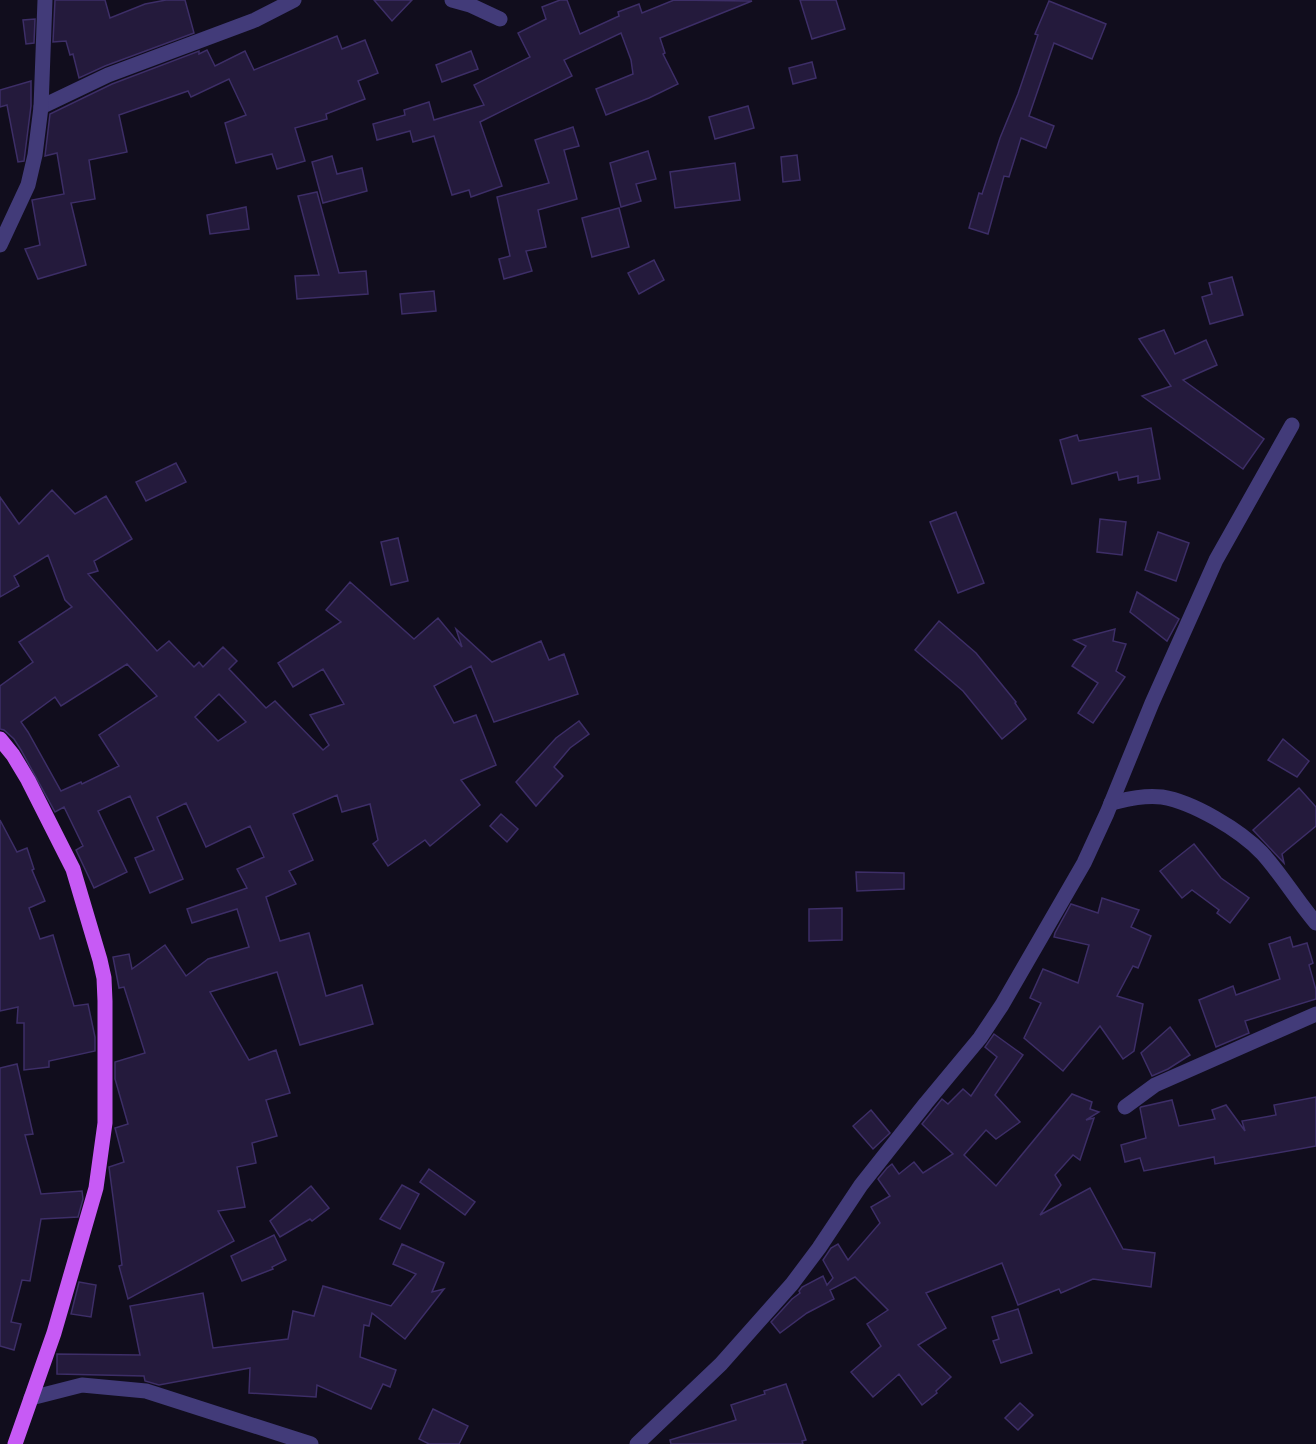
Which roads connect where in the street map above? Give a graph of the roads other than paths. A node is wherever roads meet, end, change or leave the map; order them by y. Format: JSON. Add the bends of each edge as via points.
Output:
{"nodes":[{"id":1,"x":45,"y":0,"type":"edge"},
{"id":2,"x":294,"y":0,"type":"edge"},
{"id":3,"x":452,"y":0,"type":"edge"},
{"id":4,"x":500,"y":19,"type":"dead end"},
{"id":5,"x":41,"y":107,"type":"junction"},
{"id":6,"x":0,"y":245,"type":"edge"},
{"id":7,"x":1292,"y":425,"type":"dead end"},
{"id":8,"x":0,"y":739,"type":"edge"},
{"id":9,"x":1111,"y":803,"type":"junction"},
{"id":10,"x":1316,"y":923,"type":"edge"},
{"id":11,"x":1316,"y":1014,"type":"edge"},
{"id":12,"x":1125,"y":1107,"type":"dead end"},
{"id":13,"x":31,"y":1398,"type":"junction"},
{"id":14,"x":15,"y":1444,"type":"edge"},
{"id":15,"x":311,"y":1444,"type":"edge"},
{"id":16,"x":637,"y":1444,"type":"edge"}],
"edges":[{"from":1,"to":5,"type":"street"},
{"from":2,"to":5,"type":"street","via":[[255,20],[108,75]]},
{"from":3,"to":4,"type":"street"},
{"from":5,"to":6,"type":"street","via":[[28,185]]},
{"from":7,"to":9,"type":"street","via":[[1216,560]]},
{"from":8,"to":13,"type":"main road","via":[[14,755],[73,869],[104,978],[105,1123],[96,1188]]},
{"from":9,"to":10,"type":"street","via":[[1143,796],[1160,797],[1215,819],[1261,853]]},
{"from":9,"to":16,"type":"street","via":[[1084,862],[980,1038],[861,1185],[792,1284],[721,1364]]},
{"from":11,"to":12,"type":"street","via":[[1155,1085]]},
{"from":13,"to":14,"type":"main road"},
{"from":13,"to":15,"type":"street","via":[[82,1385],[146,1391]]}]}
